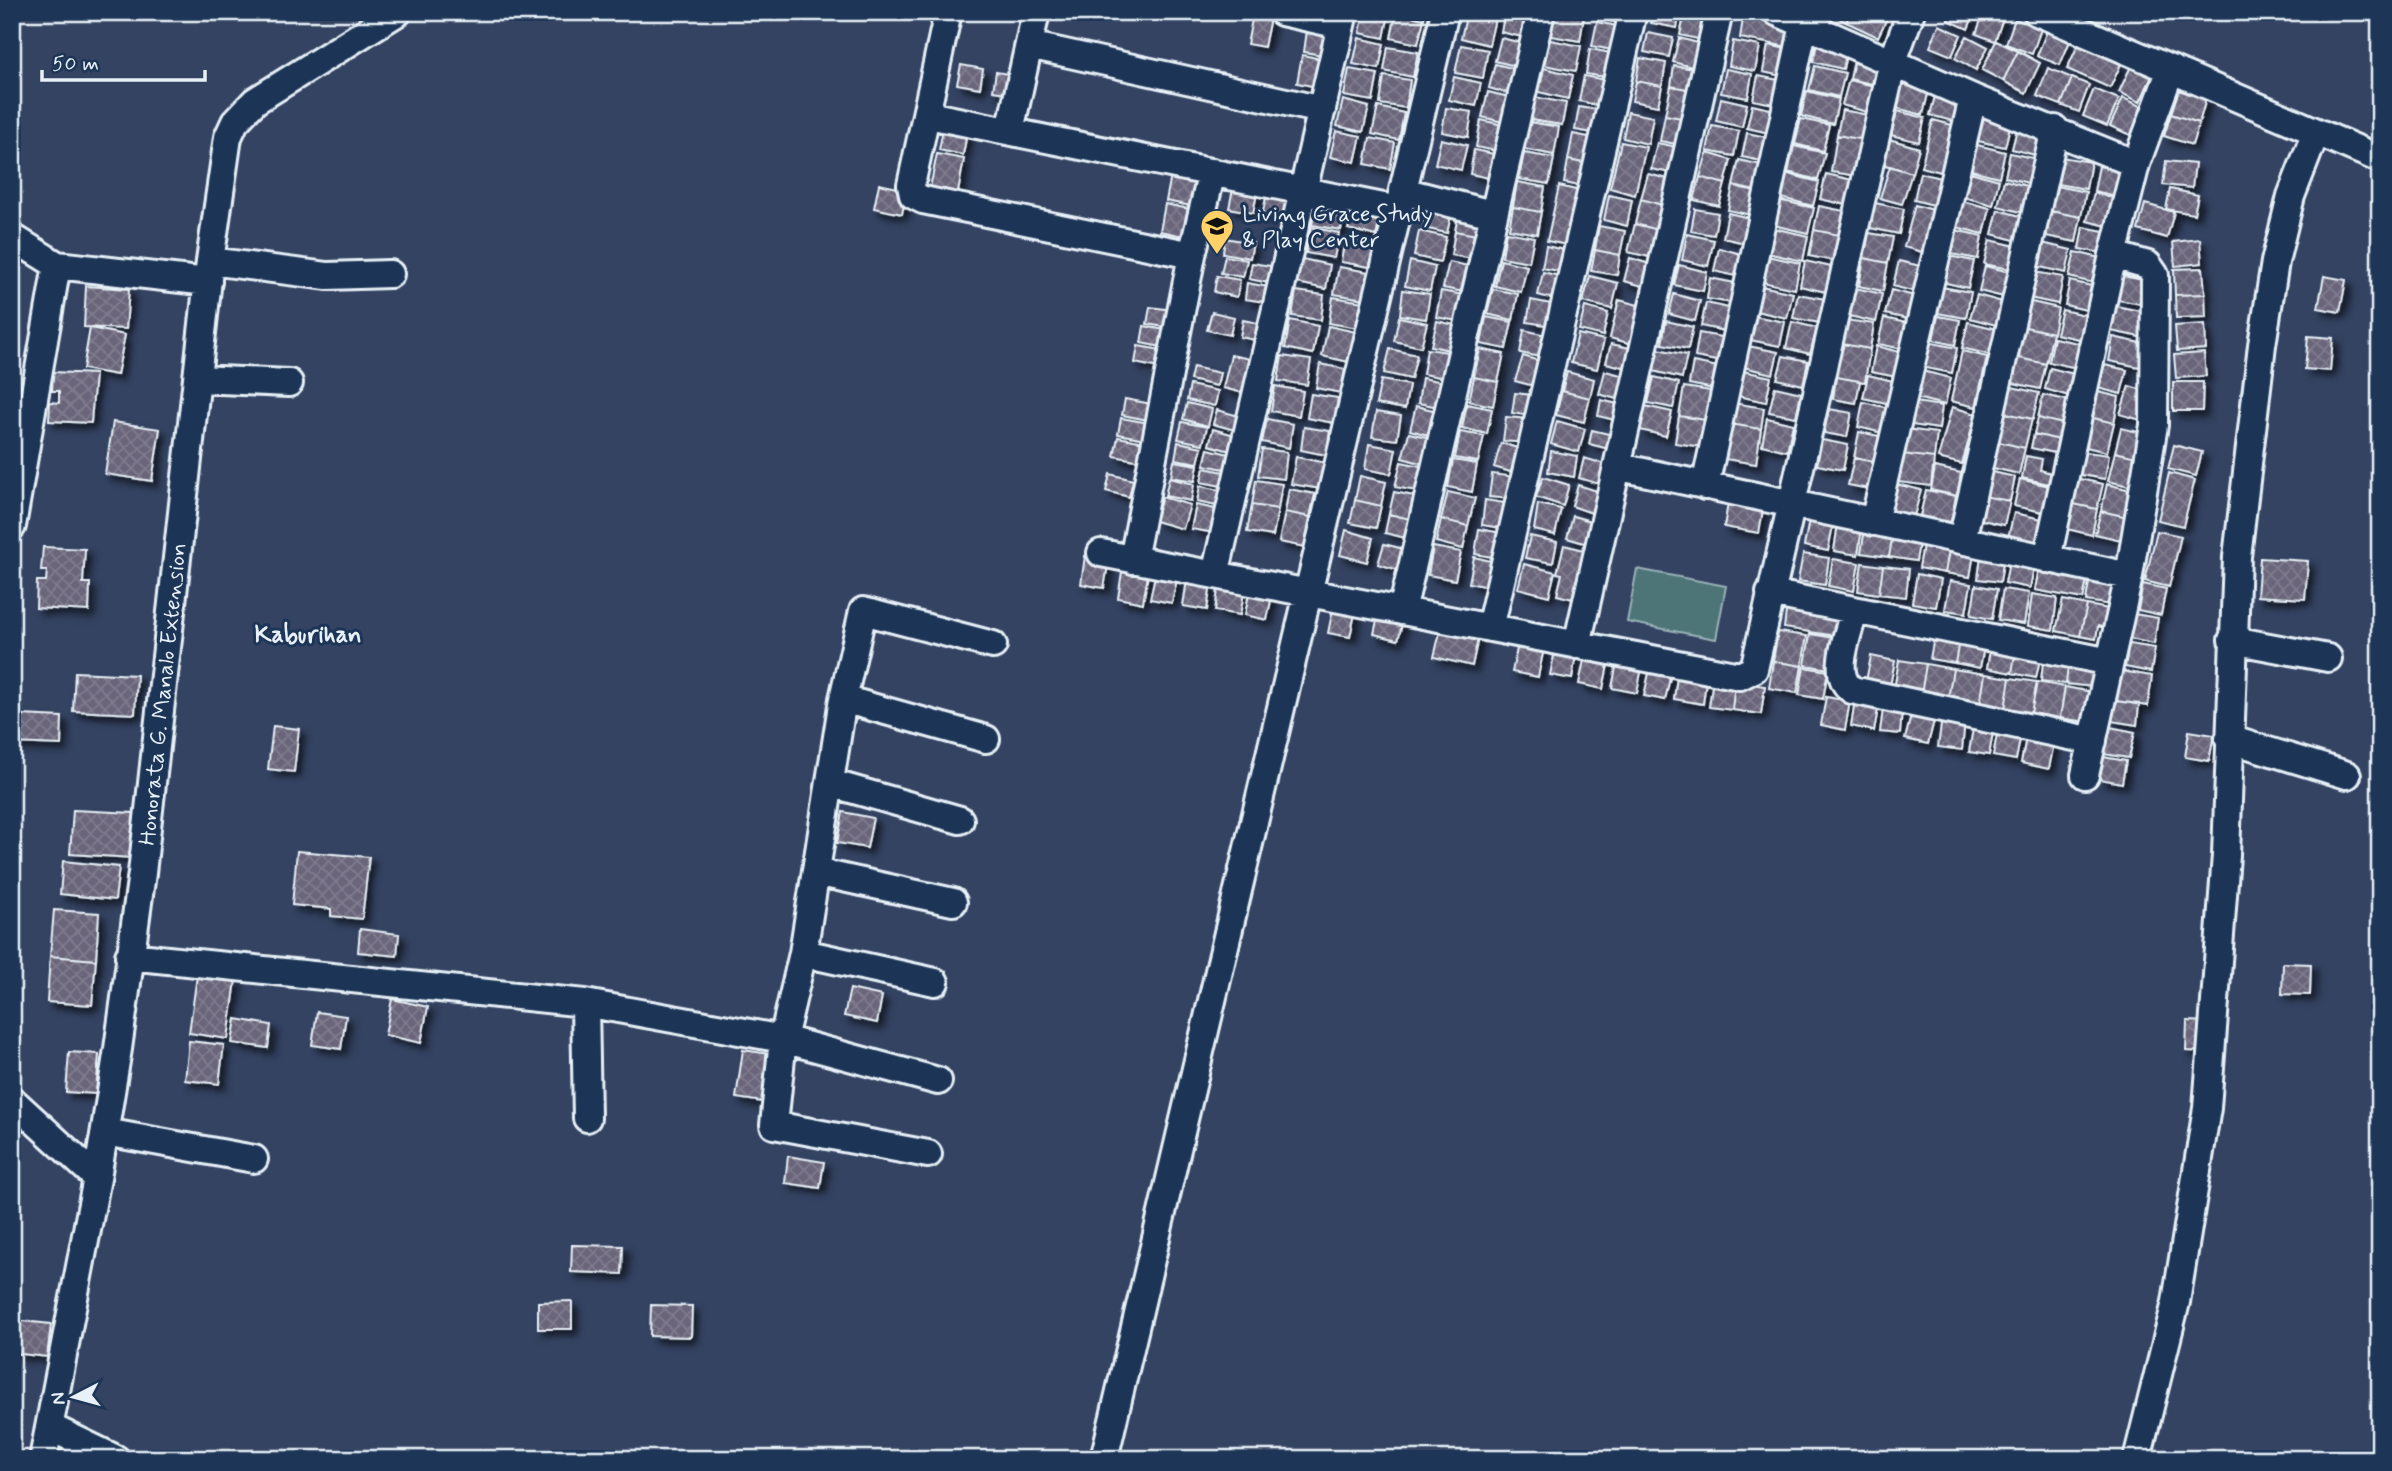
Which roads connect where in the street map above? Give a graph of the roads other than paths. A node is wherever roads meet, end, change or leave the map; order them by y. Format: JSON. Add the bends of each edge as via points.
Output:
{"nodes":[{"id":1,"x":398,"y":12,"type":"edge"},
{"id":2,"x":948,"y":12,"type":"edge"},
{"id":3,"x":1036,"y":12,"type":"edge"},
{"id":4,"x":1282,"y":12,"type":"edge"},
{"id":5,"x":1445,"y":12,"type":"edge"},
{"id":6,"x":1541,"y":12,"type":"edge"},
{"id":7,"x":1633,"y":12,"type":"edge"},
{"id":8,"x":1719,"y":12,"type":"edge"},
{"id":9,"x":1777,"y":12,"type":"edge"},
{"id":10,"x":1911,"y":12,"type":"edge"},
{"id":11,"x":2037,"y":12,"type":"edge"},
{"id":12,"x":1343,"y":19,"type":"edge"},
{"id":13,"x":1804,"y":25,"type":"junction"},
{"id":14,"x":1029,"y":45,"type":"junction"},
{"id":15,"x":1893,"y":61,"type":"junction"},
{"id":16,"x":2171,"y":69,"type":"junction"},
{"id":17,"x":1973,"y":98,"type":"junction"},
{"id":18,"x":1322,"y":110,"type":"junction"},
{"id":19,"x":928,"y":115,"type":"junction"},
{"id":20,"x":2055,"y":129,"type":"junction"},
{"id":21,"x":1010,"y":131,"type":"junction"},
{"id":22,"x":2316,"y":132,"type":"junction"},
{"id":23,"x":2379,"y":155,"type":"edge"},
{"id":24,"x":2136,"y":164,"type":"junction"},
{"id":25,"x":1212,"y":172,"type":"junction"},
{"id":26,"x":1305,"y":191,"type":"junction"},
{"id":27,"x":1400,"y":201,"type":"junction"},
{"id":28,"x":1492,"y":214,"type":"junction"},
{"id":29,"x":12,"y":237,"type":"edge"},
{"id":30,"x":1192,"y":255,"type":"junction"},
{"id":31,"x":2113,"y":255,"type":"junction"},
{"id":32,"x":57,"y":265,"type":"junction"},
{"id":33,"x":209,"y":272,"type":"junction"},
{"id":34,"x":390,"y":274,"type":"dead end"},
{"id":35,"x":198,"y":379,"type":"junction"},
{"id":36,"x":289,"y":383,"type":"dead end"},
{"id":37,"x":1620,"y":467,"type":"junction"},
{"id":38,"x":1705,"y":486,"type":"junction"},
{"id":39,"x":1790,"y":504,"type":"junction"},
{"id":40,"x":1874,"y":522,"type":"junction"},
{"id":41,"x":12,"y":526,"type":"edge"},
{"id":42,"x":1962,"y":540,"type":"junction"},
{"id":43,"x":1101,"y":553,"type":"dead end"},
{"id":44,"x":2047,"y":559,"type":"junction"},
{"id":45,"x":1133,"y":560,"type":"junction"},
{"id":46,"x":1215,"y":575,"type":"junction"},
{"id":47,"x":2129,"y":576,"type":"junction"},
{"id":48,"x":1770,"y":593,"type":"junction"},
{"id":49,"x":1310,"y":594,"type":"junction"},
{"id":50,"x":1402,"y":611,"type":"junction"},
{"id":51,"x":1854,"y":611,"type":"junction"},
{"id":52,"x":1490,"y":628,"type":"junction"},
{"id":53,"x":2232,"y":640,"type":"junction"},
{"id":54,"x":993,"y":645,"type":"dead end"},
{"id":55,"x":1577,"y":645,"type":"junction"},
{"id":56,"x":2328,"y":658,"type":"dead end"},
{"id":57,"x":2110,"y":662,"type":"junction"},
{"id":58,"x":843,"y":699,"type":"junction"},
{"id":59,"x":986,"y":739,"type":"dead end"},
{"id":60,"x":2229,"y":739,"type":"junction"},
{"id":61,"x":2093,"y":741,"type":"junction"},
{"id":62,"x":2085,"y":775,"type":"dead end"},
{"id":63,"x":2347,"y":775,"type":"dead end"},
{"id":64,"x":831,"y":783,"type":"junction"},
{"id":65,"x":960,"y":820,"type":"dead end"},
{"id":66,"x":816,"y":872,"type":"junction"},
{"id":67,"x":953,"y":902,"type":"dead end"},
{"id":68,"x":803,"y":953,"type":"junction"},
{"id":69,"x":129,"y":956,"type":"junction"},
{"id":70,"x":935,"y":982,"type":"dead end"},
{"id":71,"x":585,"y":1003,"type":"junction"},
{"id":72,"x":783,"y":1039,"type":"junction"},
{"id":73,"x":938,"y":1081,"type":"dead end"},
{"id":74,"x":12,"y":1100,"type":"edge"},
{"id":75,"x":587,"y":1118,"type":"dead end"},
{"id":76,"x":105,"y":1132,"type":"junction"},
{"id":77,"x":928,"y":1154,"type":"dead end"},
{"id":78,"x":254,"y":1159,"type":"dead end"},
{"id":79,"x":97,"y":1178,"type":"junction"},
{"id":80,"x":50,"y":1427,"type":"junction"},
{"id":81,"x":44,"y":1459,"type":"edge"},
{"id":82,"x":116,"y":1459,"type":"edge"},
{"id":83,"x":1104,"y":1459,"type":"edge"},
{"id":84,"x":2137,"y":1459,"type":"edge"}],
"edges":[{"from":1,"to":33,"type":"street","name":"Honorata G. Manalo Extension","via":[[243,111],[228,137]]},
{"from":2,"to":19,"type":"street"},
{"from":3,"to":14,"type":"street"},
{"from":4,"to":12,"type":"street"},
{"from":5,"to":27,"type":"street"},
{"from":6,"to":28,"type":"street"},
{"from":7,"to":52,"type":"street"},
{"from":8,"to":37,"type":"street"},
{"from":9,"to":13,"type":"street"},
{"from":10,"to":15,"type":"street"},
{"from":11,"to":16,"type":"street"},
{"from":12,"to":18,"type":"street"},
{"from":13,"to":15,"type":"street"},
{"from":13,"to":38,"type":"street"},
{"from":14,"to":18,"type":"street"},
{"from":14,"to":21,"type":"street"},
{"from":15,"to":17,"type":"street"},
{"from":15,"to":39,"type":"street"},
{"from":16,"to":22,"type":"street"},
{"from":16,"to":24,"type":"street"},
{"from":17,"to":20,"type":"street"},
{"from":17,"to":40,"type":"street"},
{"from":18,"to":26,"type":"street"},
{"from":19,"to":21,"type":"street"},
{"from":19,"to":30,"type":"street","via":[[911,185],[918,198]]},
{"from":20,"to":24,"type":"street"},
{"from":20,"to":42,"type":"street"},
{"from":21,"to":25,"type":"street"},
{"from":22,"to":23,"type":"street"},
{"from":22,"to":53,"type":"street","via":[[2291,196],[2275,262],[2246,481]]},
{"from":24,"to":31,"type":"street"},
{"from":25,"to":26,"type":"street"},
{"from":25,"to":30,"type":"street"},
{"from":26,"to":27,"type":"street"},
{"from":26,"to":46,"type":"street"},
{"from":27,"to":28,"type":"street"},
{"from":27,"to":49,"type":"street"},
{"from":28,"to":50,"type":"street"},
{"from":29,"to":32,"type":"street"},
{"from":30,"to":45,"type":"street"},
{"from":31,"to":44,"type":"street"},
{"from":31,"to":47,"type":"street","via":[[2148,265],[2155,275],[2154,425]]},
{"from":32,"to":33,"type":"street"},
{"from":32,"to":41,"type":"street"},
{"from":33,"to":34,"type":"street"},
{"from":33,"to":35,"type":"street","name":"Honorata G. Manalo Extension"},
{"from":35,"to":36,"type":"street"},
{"from":35,"to":69,"type":"street","name":"Honorata G. Manalo Extension"},
{"from":37,"to":38,"type":"street"},
{"from":37,"to":55,"type":"street"},
{"from":38,"to":39,"type":"street"},
{"from":39,"to":40,"type":"street"},
{"from":39,"to":48,"type":"street"},
{"from":40,"to":42,"type":"street"},
{"from":42,"to":44,"type":"street"},
{"from":43,"to":45,"type":"street"},
{"from":44,"to":47,"type":"street"},
{"from":45,"to":46,"type":"street"},
{"from":46,"to":49,"type":"street"},
{"from":47,"to":57,"type":"street"},
{"from":48,"to":51,"type":"street"},
{"from":48,"to":55,"type":"street","via":[[1754,669],[1740,676]]},
{"from":49,"to":50,"type":"street"},
{"from":49,"to":83,"type":"street"},
{"from":50,"to":52,"type":"street"},
{"from":51,"to":57,"type":"street"},
{"from":51,"to":61,"type":"street","via":[[1840,673],[1844,685],[1852,690]]},
{"from":52,"to":55,"type":"street"},
{"from":53,"to":56,"type":"street"},
{"from":53,"to":60,"type":"street"},
{"from":54,"to":58,"type":"street","via":[[863,611]]},
{"from":57,"to":61,"type":"street"},
{"from":58,"to":59,"type":"street"},
{"from":58,"to":64,"type":"street"},
{"from":60,"to":63,"type":"street"},
{"from":60,"to":84,"type":"street","via":[[2226,855],[2207,1108],[2176,1302]]},
{"from":61,"to":62,"type":"street"},
{"from":64,"to":65,"type":"street"},
{"from":64,"to":66,"type":"street"},
{"from":66,"to":67,"type":"street"},
{"from":66,"to":68,"type":"street"},
{"from":68,"to":70,"type":"street"},
{"from":68,"to":72,"type":"street"},
{"from":69,"to":71,"type":"street"},
{"from":69,"to":76,"type":"street","name":"Honorata G. Manalo Extension"},
{"from":71,"to":72,"type":"street"},
{"from":71,"to":75,"type":"street"},
{"from":72,"to":73,"type":"street"},
{"from":72,"to":77,"type":"street","via":[[774,1125]]},
{"from":74,"to":79,"type":"street"},
{"from":76,"to":78,"type":"street"},
{"from":76,"to":79,"type":"street","name":"Honorata G. Manalo Extension"},
{"from":79,"to":80,"type":"street","name":"Honorata G. Manalo Extension"},
{"from":80,"to":81,"type":"street","name":"Honorata G. Manalo Extension"},
{"from":80,"to":82,"type":"street"}]}
